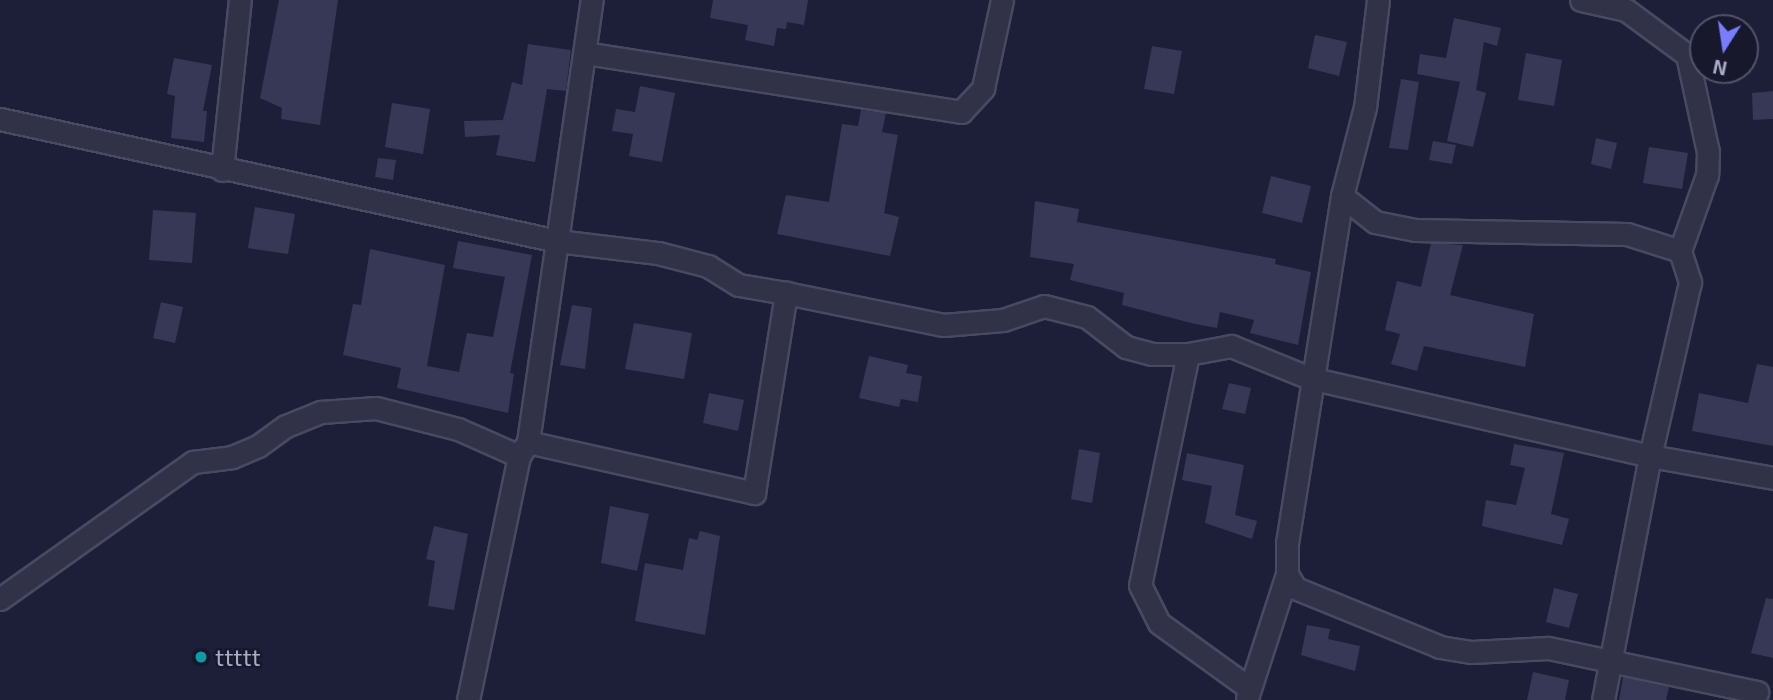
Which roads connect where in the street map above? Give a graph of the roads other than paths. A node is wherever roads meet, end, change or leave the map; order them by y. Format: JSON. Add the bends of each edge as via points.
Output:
{"nodes":[{"id":1,"x":240,"y":0,"type":"edge"},
{"id":2,"x":592,"y":0,"type":"edge"},
{"id":3,"x":1002,"y":0,"type":"edge"},
{"id":4,"x":1378,"y":0,"type":"edge"},
{"id":5,"x":1581,"y":0,"type":"edge"},
{"id":6,"x":585,"y":53,"type":"junction"},
{"id":7,"x":0,"y":119,"type":"edge"},
{"id":8,"x":222,"y":170,"type":"junction"},
{"id":9,"x":1342,"y":196,"type":"junction"},
{"id":10,"x":557,"y":241,"type":"junction"},
{"id":11,"x":1680,"y":251,"type":"junction"},
{"id":12,"x":786,"y":293,"type":"junction"},
{"id":13,"x":1188,"y":354,"type":"junction"},
{"id":14,"x":1310,"y":378,"type":"junction"},
{"id":15,"x":523,"y":449,"type":"junction"},
{"id":16,"x":1650,"y":456,"type":"junction"},
{"id":17,"x":1773,"y":478,"type":"edge"},
{"id":18,"x":1287,"y":574,"type":"junction"},
{"id":19,"x":0,"y":599,"type":"edge"},
{"id":20,"x":1610,"y":663,"type":"junction"},
{"id":21,"x":1757,"y":692,"type":"dead end"},
{"id":22,"x":1248,"y":694,"type":"edge"},
{"id":23,"x":468,"y":700,"type":"edge"},
{"id":24,"x":1603,"y":700,"type":"edge"}],
"edges":[{"from":1,"to":8,"type":"street"},
{"from":2,"to":6,"type":"street"},
{"from":3,"to":6,"type":"street","via":[[983,88],[961,112]]},
{"from":4,"to":9,"type":"street","via":[[1365,107]]},
{"from":5,"to":11,"type":"street","via":[[1626,10],[1687,55],[1708,152],[1707,175]]},
{"from":6,"to":10,"type":"street"},
{"from":7,"to":8,"type":"street"},
{"from":8,"to":10,"type":"street"},
{"from":9,"to":11,"type":"street","via":[[1376,222],[1415,230],[1627,234]]},
{"from":9,"to":14,"type":"street"},
{"from":10,"to":12,"type":"street","via":[[658,253],[708,266],[739,285]]},
{"from":10,"to":15,"type":"street"},
{"from":11,"to":16,"type":"street","via":[[1690,282]]},
{"from":12,"to":13,"type":"street","via":[[943,326],[1003,320],[1044,306],[1087,317],[1126,346],[1152,354]]},
{"from":12,"to":15,"type":"street","via":[[754,493]]},
{"from":13,"to":14,"type":"street","via":[[1231,345]]},
{"from":13,"to":22,"type":"street","via":[[1140,585],[1159,623]]},
{"from":14,"to":16,"type":"street"},
{"from":14,"to":18,"type":"street","via":[[1287,542]]},
{"from":15,"to":19,"type":"street","via":[[376,408],[321,411],[232,457],[193,462]]},
{"from":15,"to":23,"type":"street"},
{"from":16,"to":17,"type":"street"},
{"from":16,"to":20,"type":"street"},
{"from":18,"to":20,"type":"street","via":[[1295,588],[1440,647],[1472,652],[1548,648]]},
{"from":18,"to":22,"type":"street"},
{"from":20,"to":21,"type":"street"},
{"from":20,"to":24,"type":"street"}]}
